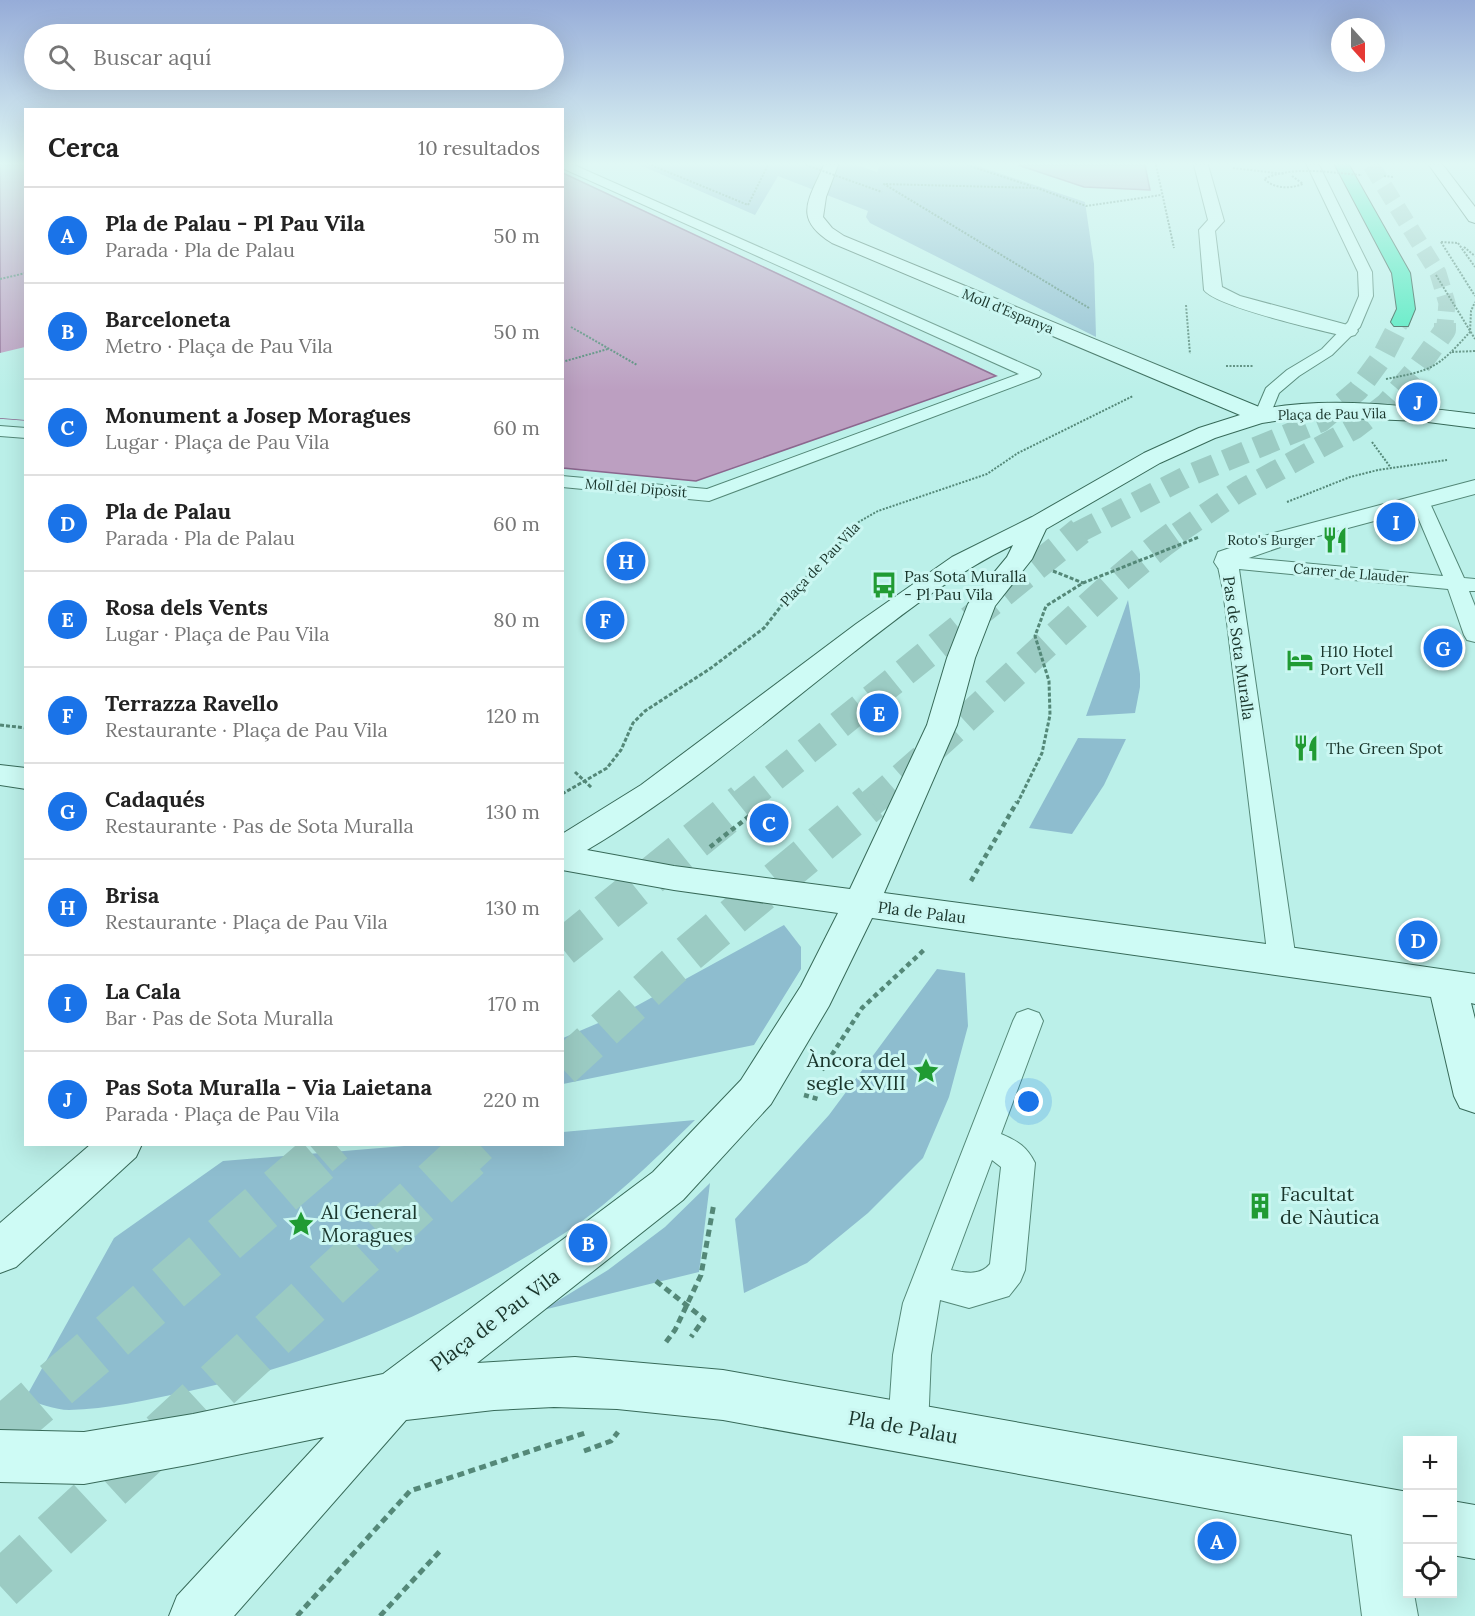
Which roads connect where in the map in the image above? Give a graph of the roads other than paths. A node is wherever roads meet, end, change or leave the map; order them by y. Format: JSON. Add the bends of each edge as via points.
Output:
{"nodes":[{"id":1,"x":734,"y":240,"type":"edge"},
{"id":2,"x":841,"y":240,"type":"edge"},
{"id":3,"x":1208,"y":240,"type":"edge"},
{"id":4,"x":1350,"y":240,"type":"edge"},
{"id":5,"x":1383,"y":240,"type":"edge"},
{"id":6,"x":1401,"y":321,"type":"tunnel mouth"},
{"id":7,"x":1348,"y":331,"type":"junction"},
{"id":8,"x":1178,"y":382,"type":"junction"},
{"id":9,"x":1262,"y":416,"type":"junction"},
{"id":10,"x":1475,"y":421,"type":"edge"},
{"id":11,"x":0,"y":431,"type":"edge"},
{"id":12,"x":24,"y":434,"type":"edge"},
{"id":13,"x":1161,"y":454,"type":"junction"},
{"id":14,"x":564,"y":482,"type":"edge"},
{"id":15,"x":1475,"y":487,"type":"edge"},
{"id":16,"x":1420,"y":501,"type":"junction"},
{"id":17,"x":1035,"y":526,"type":"junction"},
{"id":18,"x":1227,"y":562,"type":"junction"},
{"id":19,"x":1465,"y":584,"type":"edge"},
{"id":20,"x":1475,"y":635,"type":"edge"},
{"id":21,"x":0,"y":776,"type":"edge"},
{"id":22,"x":24,"y":779,"type":"edge"},
{"id":23,"x":564,"y":849,"type":"edge"},
{"id":24,"x":564,"y":858,"type":"edge"},
{"id":25,"x":861,"y":904,"type":"junction"},
{"id":26,"x":1282,"y":960,"type":"junction"},
{"id":27,"x":1461,"y":987,"type":"edge"},
{"id":28,"x":1028,"y":1021,"type":"dead end"},
{"id":29,"x":1475,"y":1096,"type":"edge"},
{"id":30,"x":982,"y":1141,"type":"junction"},
{"id":31,"x":119,"y":1146,"type":"edge"},
{"id":32,"x":0,"y":1252,"type":"edge"},
{"id":33,"x":930,"y":1281,"type":"junction"},
{"id":34,"x":394,"y":1397,"type":"junction"},
{"id":35,"x":908,"y":1428,"type":"junction"},
{"id":36,"x":0,"y":1456,"type":"edge"},
{"id":37,"x":1391,"y":1517,"type":"edge"},
{"id":38,"x":1457,"y":1529,"type":"edge"},
{"id":39,"x":1475,"y":1532,"type":"edge"},
{"id":40,"x":197,"y":1616,"type":"edge"},
{"id":41,"x":1390,"y":1616,"type":"edge"}],
"edges":[{"from":1,"to":14,"type":"lane","name":"Moll del Dipòsit","via":[[1033,374],[709,495]]},
{"from":2,"to":8,"type":"street","name":"Moll d'Espanya"},
{"from":3,"to":7,"type":"street","via":[[1213,290],[1233,300]]},
{"from":4,"to":7,"type":"lane","via":[[1365,272],[1366,296]]},
{"from":5,"to":6,"type":"highway","via":[[1401,273],[1406,309]]},
{"from":7,"to":9,"type":"lane","via":[[1327,352],[1272,391]]},
{"from":8,"to":9,"type":"street","name":"Moll d'Espanya"},
{"from":8,"to":13,"type":"street","via":[[1195,402],[1196,411],[1191,422]]},
{"from":9,"to":10,"type":"street","name":"Plaça de Pau Vila","via":[[1371,411]]},
{"from":9,"to":13,"type":"street","name":"Plaça de Pau Vila"},
{"from":11,"to":12,"type":"lane"},
{"from":13,"to":17,"type":"street","name":"Plaça de Pau Vila"},
{"from":15,"to":16,"type":"street","name":"Pas de Sota Muralla"},
{"from":16,"to":18,"type":"street","name":"Pas de Sota Muralla","via":[[1283,538],[1227,557]]},
{"from":16,"to":19,"type":"lane"},
{"from":17,"to":23,"type":"street","name":"Plaça de Pau Vila","via":[[980,552],[910,597],[640,803]]},
{"from":17,"to":25,"type":"street","name":"Plaça de Pau Vila","via":[[1019,559],[982,604],[942,725]]},
{"from":18,"to":19,"type":"lane","name":"Carrer de Llauder"},
{"from":18,"to":26,"type":"lane","name":"Pas de Sota Muralla"},
{"from":19,"to":20,"type":"lane"},
{"from":21,"to":22,"type":"street"},
{"from":24,"to":25,"type":"street"},
{"from":25,"to":26,"type":"street","name":"Pla de Palau"},
{"from":25,"to":34,"type":"street","name":"Plaça de Pau Vila","via":[[815,995],[756,1092],[668,1186]]},
{"from":26,"to":27,"type":"street","name":"Pla de Palau"},
{"from":27,"to":29,"type":"street","name":"Pla de Palau"},
{"from":28,"to":30,"type":"lane"},
{"from":30,"to":33,"type":"lane"},
{"from":30,"to":33,"type":"lane","via":[[1008,1152],[1018,1163],[1007,1269],[996,1284],[969,1291]]},
{"from":31,"to":32,"type":"street"},
{"from":33,"to":35,"type":"lane","via":[[921,1304],[912,1355]]},
{"from":34,"to":35,"type":"street","name":"Pla de Palau","via":[[555,1382],[631,1385],[723,1395]]},
{"from":34,"to":36,"type":"street","name":"Plaça de Pau Vila","via":[[84,1458]]},
{"from":34,"to":40,"type":"street"},
{"from":35,"to":37,"type":"street","name":"Pla de Palau"},
{"from":37,"to":41,"type":"street"},
{"from":38,"to":39,"type":"street"}]}
